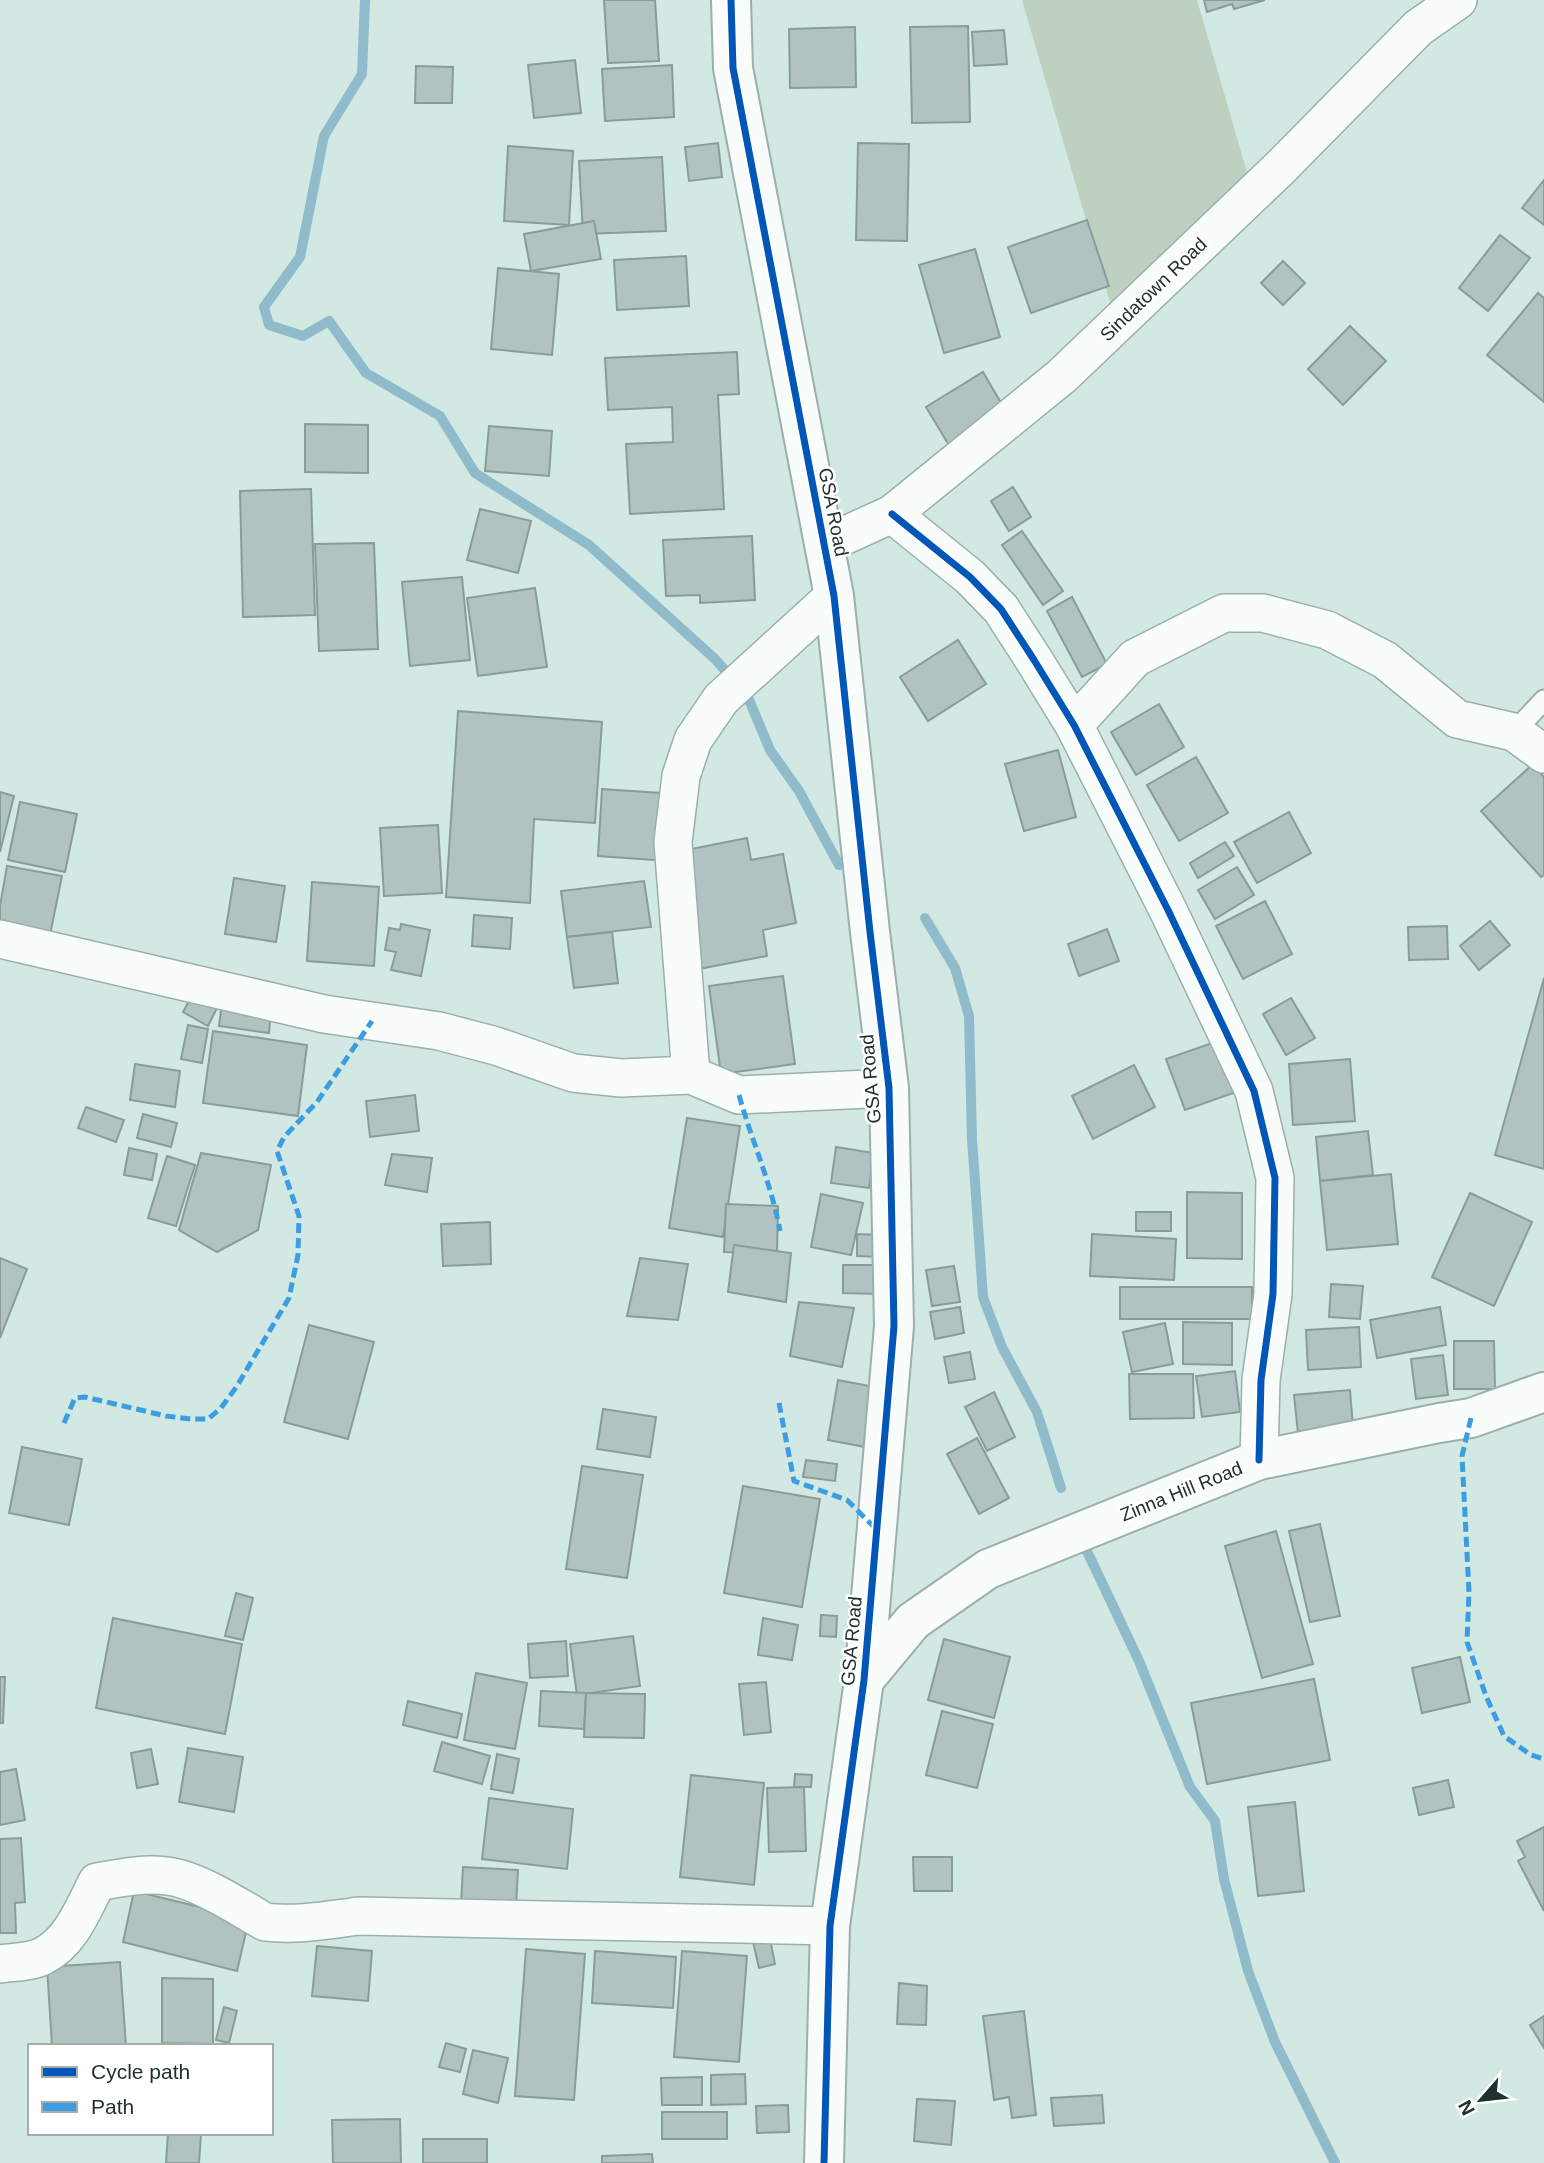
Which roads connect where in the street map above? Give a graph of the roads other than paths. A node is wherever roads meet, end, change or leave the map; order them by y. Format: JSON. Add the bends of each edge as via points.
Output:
{"nodes":[{"id":1,"x":731,"y":0,"type":"edge"},
{"id":2,"x":1458,"y":0,"type":"edge"},
{"id":3,"x":892,"y":514,"type":"junction"},
{"id":4,"x":824,"y":545,"type":"junction"},
{"id":5,"x":834,"y":596,"type":"junction"},
{"id":6,"x":1544,"y":700,"type":"edge"},
{"id":7,"x":1074,"y":725,"type":"junction"},
{"id":8,"x":1514,"y":732,"type":"junction"},
{"id":9,"x":1544,"y":754,"type":"edge"},
{"id":10,"x":0,"y":939,"type":"edge"},
{"id":11,"x":691,"y":1075,"type":"junction"},
{"id":12,"x":889,"y":1088,"type":"junction"},
{"id":13,"x":1544,"y":1392,"type":"edge"},
{"id":14,"x":1259,"y":1460,"type":"junction"},
{"id":15,"x":864,"y":1680,"type":"junction"},
{"id":16,"x":830,"y":1926,"type":"junction"},
{"id":17,"x":0,"y":1964,"type":"edge"},
{"id":18,"x":824,"y":2163,"type":"edge"}],
"edges":[{"from":1,"to":4,"type":"street","name":"GSA Road","via":[[733,68]]},
{"from":2,"to":3,"type":"street","name":"Sindatown Road","via":[[1418,28],[1280,168],[1062,376]]},
{"from":3,"to":4,"type":"street","name":"Sindatown Road"},
{"from":3,"to":7,"type":"street","via":[[970,577],[1001,609]]},
{"from":4,"to":5,"type":"street","name":"GSA Road"},
{"from":5,"to":11,"type":"street","via":[[721,699],[693,740],[681,776],[674,842]]},
{"from":5,"to":12,"type":"street","name":"GSA Road"},
{"from":6,"to":8,"type":"lane"},
{"from":7,"to":8,"type":"street","via":[[1135,658],[1224,614],[1264,613],[1327,630],[1385,660],[1457,719]]},
{"from":7,"to":14,"type":"street","via":[[1254,1091],[1275,1178],[1273,1294],[1261,1380]]},
{"from":8,"to":9,"type":"street"},
{"from":10,"to":11,"type":"street","via":[[324,1014],[439,1031],[573,1073],[621,1078]]},
{"from":11,"to":12,"type":"street","via":[[739,1095]]},
{"from":12,"to":15,"type":"street","name":"GSA Road","via":[[894,1326]]},
{"from":13,"to":14,"type":"street","name":"Zinna Hill Road","via":[[1471,1418]]},
{"from":14,"to":15,"type":"street","name":"Zinna Hill Road","via":[[988,1569],[913,1621]]},
{"from":15,"to":16,"type":"street","name":"GSA Road"},
{"from":16,"to":17,"type":"street","via":[[359,1916],[273,1923],[185,1880],[152,1875],[97,1882],[66,1937],[42,1957]]},
{"from":16,"to":18,"type":"street","name":"GSA Road"}]}
